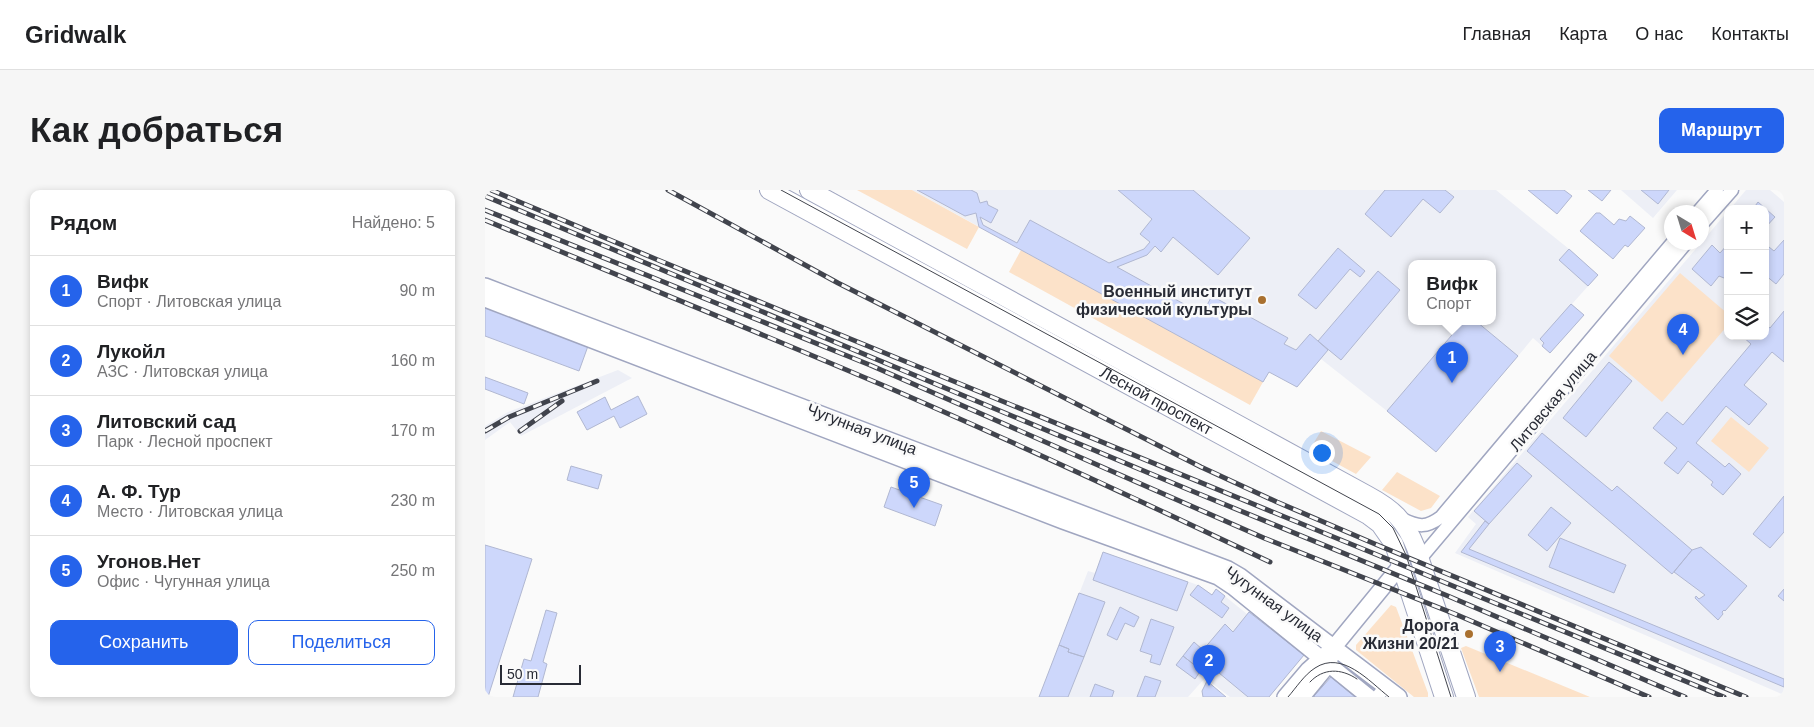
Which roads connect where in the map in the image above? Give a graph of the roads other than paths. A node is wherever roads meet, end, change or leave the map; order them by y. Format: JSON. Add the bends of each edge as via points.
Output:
{"nodes":[{"id":1,"x":769,"y":190,"type":"edge"},
{"id":2,"x":809,"y":190,"type":"edge"},
{"id":3,"x":1717,"y":190,"type":"edge"},
{"id":4,"x":1732,"y":190,"type":"edge"},
{"id":5,"x":1704,"y":205,"type":"edge"},
{"id":6,"x":1709,"y":216,"type":"edge"},
{"id":7,"x":1666,"y":250,"type":"edge"},
{"id":8,"x":1680,"y":250,"type":"edge"},
{"id":9,"x":485,"y":286,"type":"edge"},
{"id":10,"x":485,"y":299,"type":"edge"},
{"id":11,"x":1117,"y":359,"type":"junction"},
{"id":12,"x":1109,"y":374,"type":"junction"},
{"id":13,"x":1402,"y":520,"type":"junction"},
{"id":14,"x":1419,"y":559,"type":"junction"},
{"id":15,"x":1402,"y":564,"type":"junction"},
{"id":16,"x":1334,"y":647,"type":"junction"},
{"id":17,"x":1325,"y":661,"type":"junction"},
{"id":18,"x":1459,"y":677,"type":"junction"},
{"id":19,"x":1382,"y":692,"type":"edge"},
{"id":20,"x":1285,"y":697,"type":"edge"},
{"id":21,"x":1302,"y":697,"type":"edge"},
{"id":22,"x":1369,"y":697,"type":"edge"},
{"id":23,"x":1399,"y":697,"type":"edge"},
{"id":24,"x":1444,"y":697,"type":"edge"},
{"id":25,"x":1458,"y":697,"type":"edge"},
{"id":26,"x":1466,"y":697,"type":"edge"}],
"edges":[{"from":1,"to":12,"type":"main road","name":"Лесной проспект"},
{"from":2,"to":11,"type":"main road","name":"Лесной проспект"},
{"from":3,"to":5,"type":"street"},
{"from":4,"to":6,"type":"street"},
{"from":7,"to":13,"type":"street","name":"Литовская улица","via":[[1441,517],[1421,526]]},
{"from":8,"to":14,"type":"street","name":"Литовская улица"},
{"from":9,"to":16,"type":"street","name":"Чугунная улица","via":[[1228,569]]},
{"from":10,"to":17,"type":"street","name":"Чугунная улица","via":[[1063,521],[1218,577]]},
{"from":11,"to":12,"type":"main road"},
{"from":11,"to":13,"type":"main road","name":"Лесной проспект","via":[[1377,500]]},
{"from":12,"to":15,"type":"main road","name":"Лесной проспект","via":[[1368,515],[1388,534]]},
{"from":13,"to":14,"type":"main road","name":"Лесной проспект"},
{"from":14,"to":18,"type":"main road","name":"Лесной проспект"},
{"from":15,"to":16,"type":"street"},
{"from":15,"to":24,"type":"main road","name":"Лесной проспект"},
{"from":16,"to":17,"type":"street"},
{"from":16,"to":19,"type":"street"},
{"from":17,"to":20,"type":"street","via":[[1308,670]]},
{"from":17,"to":21,"type":"street"},
{"from":17,"to":22,"type":"street"},
{"from":18,"to":25,"type":"street"},
{"from":18,"to":26,"type":"main road","name":"Лесной проспект"},
{"from":19,"to":23,"type":"street"}]}
